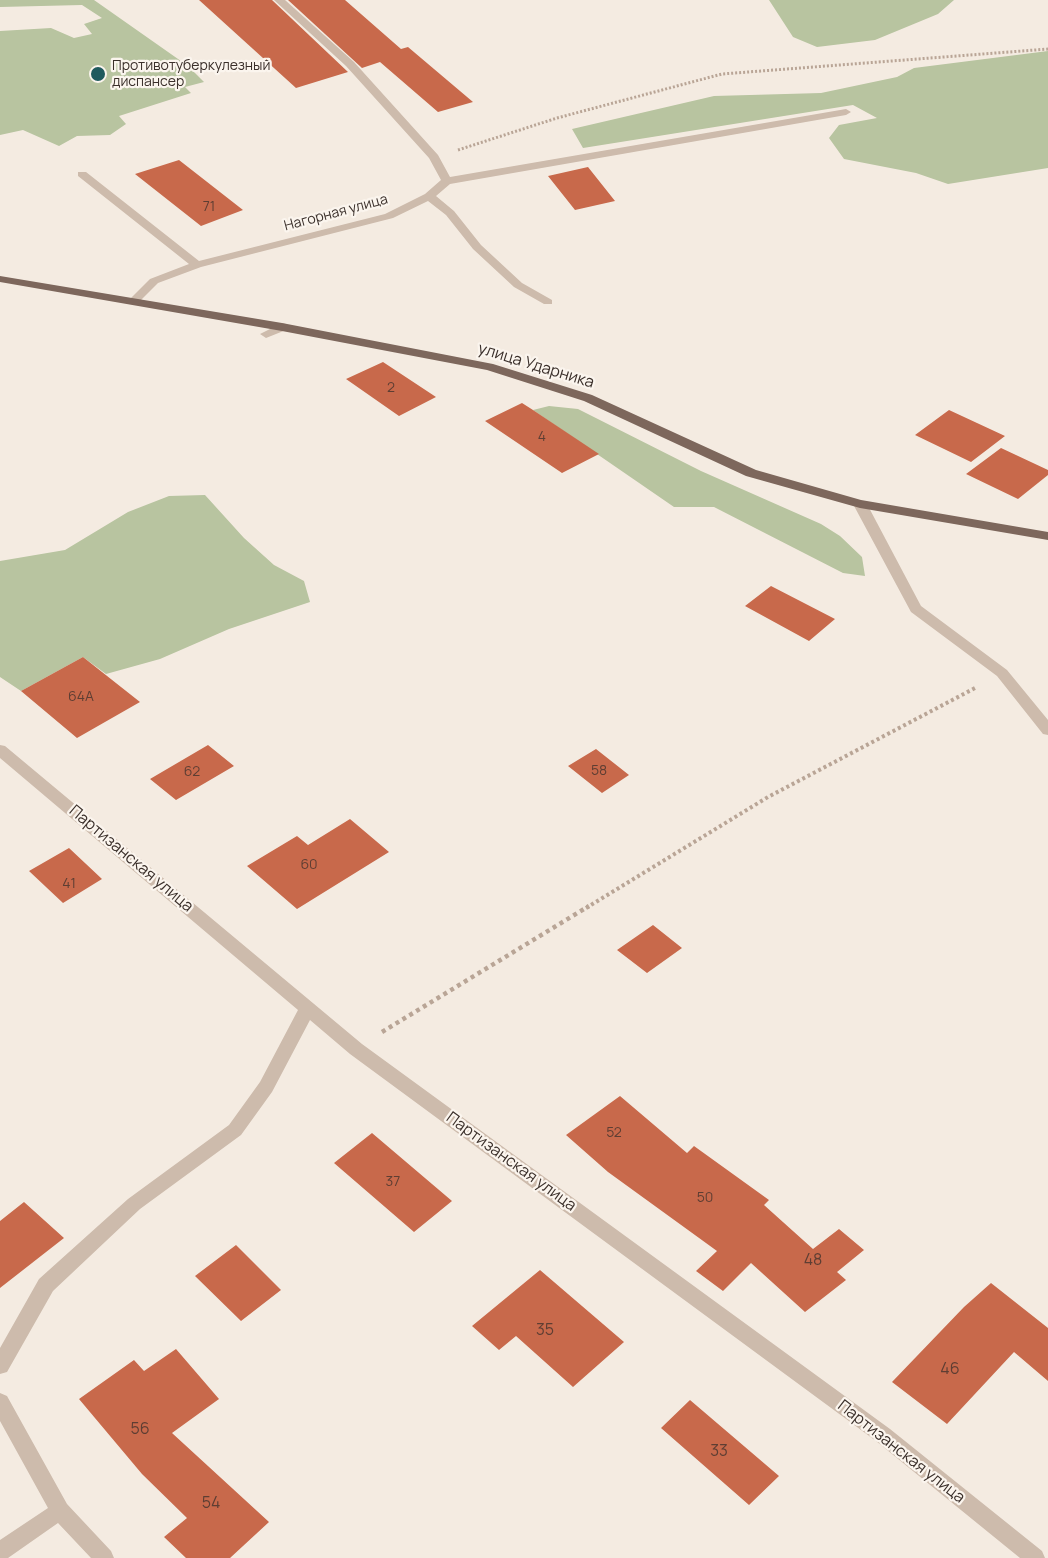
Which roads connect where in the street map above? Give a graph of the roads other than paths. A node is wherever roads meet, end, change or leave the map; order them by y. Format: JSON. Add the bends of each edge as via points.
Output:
{"nodes":[{"id":1,"x":279,"y":0,"type":"edge"},
{"id":2,"x":846,"y":112,"type":"dead end"},
{"id":3,"x":82,"y":174,"type":"dead end"},
{"id":4,"x":447,"y":181,"type":"junction"},
{"id":5,"x":429,"y":196,"type":"junction"},
{"id":6,"x":197,"y":265,"type":"junction"},
{"id":7,"x":0,"y":279,"type":"edge"},
{"id":8,"x":135,"y":300,"type":"junction"},
{"id":9,"x":548,"y":302,"type":"dead end"},
{"id":10,"x":282,"y":327,"type":"junction"},
{"id":11,"x":266,"y":333,"type":"dead end"},
{"id":12,"x":860,"y":504,"type":"junction"},
{"id":13,"x":1048,"y":536,"type":"edge"},
{"id":14,"x":1048,"y":730,"type":"edge"},
{"id":15,"x":0,"y":750,"type":"edge"},
{"id":16,"x":308,"y":1007,"type":"junction"},
{"id":17,"x":0,"y":1366,"type":"edge"},
{"id":18,"x":0,"y":1402,"type":"edge"},
{"id":19,"x":60,"y":1510,"type":"junction"},
{"id":20,"x":0,"y":1552,"type":"edge"},
{"id":21,"x":104,"y":1558,"type":"edge"},
{"id":22,"x":1035,"y":1558,"type":"edge"}],
"edges":[{"from":1,"to":4,"type":"street","via":[[350,64],[434,157]]},
{"from":2,"to":4,"type":"street"},
{"from":3,"to":6,"type":"street"},
{"from":4,"to":5,"type":"street","name":"Нагорная улица"},
{"from":5,"to":6,"type":"street","name":"Нагорная улица","via":[[388,216]]},
{"from":5,"to":9,"type":"street","via":[[518,285]]},
{"from":6,"to":8,"type":"street","name":"Нагорная улица","via":[[154,281]]},
{"from":7,"to":8,"type":"main road","name":"улица Ударника"},
{"from":8,"to":10,"type":"main road","name":"улица Ударника"},
{"from":10,"to":11,"type":"street"},
{"from":10,"to":12,"type":"main road","name":"улица Ударника","via":[[489,367],[588,398],[751,473]]},
{"from":12,"to":13,"type":"main road","name":"улица Ударника"},
{"from":12,"to":14,"type":"street","via":[[916,609],[1002,673]]},
{"from":15,"to":16,"type":"street","name":"Партизанская улица"},
{"from":16,"to":17,"type":"street","via":[[266,1087],[235,1130],[134,1204],[46,1285]]},
{"from":16,"to":22,"type":"street","name":"Партизанская улица","via":[[356,1048],[884,1436]]},
{"from":18,"to":19,"type":"street"},
{"from":19,"to":20,"type":"street"},
{"from":19,"to":21,"type":"street"}]}
